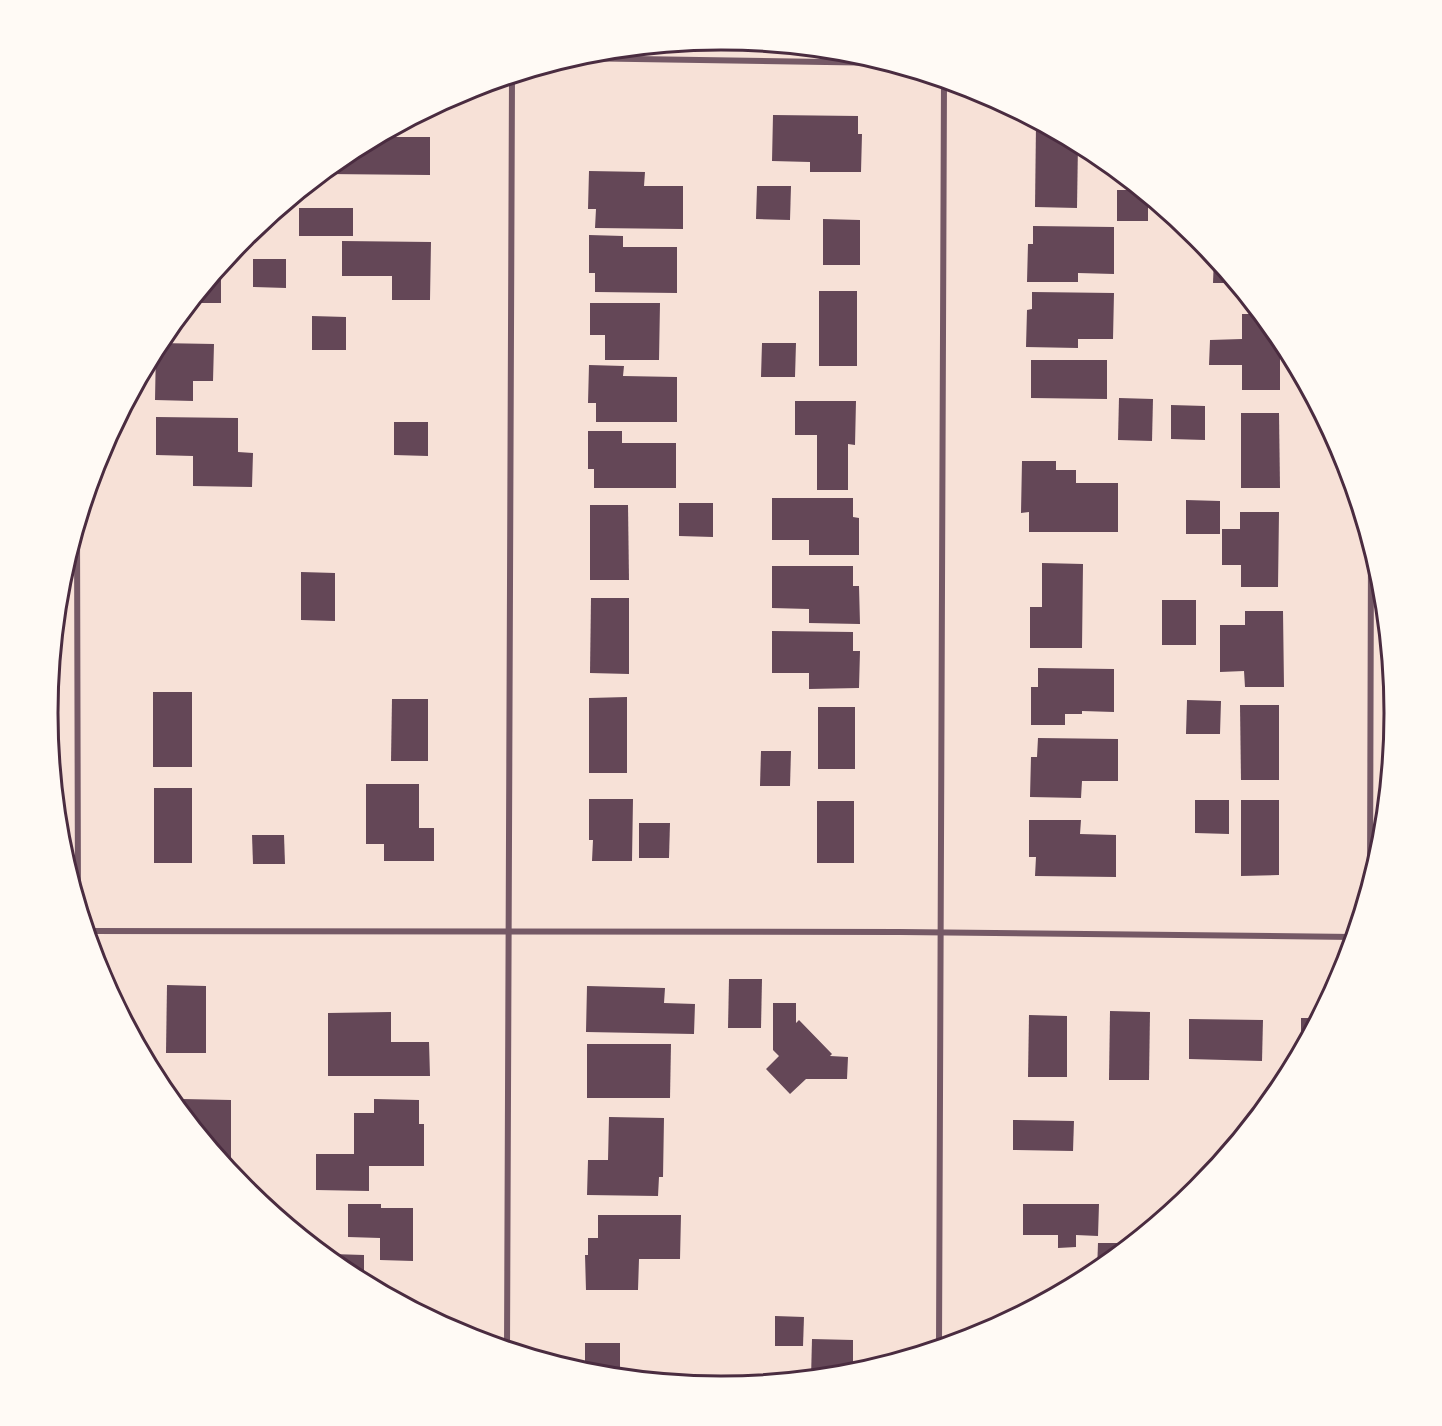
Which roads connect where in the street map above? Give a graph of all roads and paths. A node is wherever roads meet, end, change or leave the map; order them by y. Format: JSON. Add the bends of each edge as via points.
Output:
{"nodes":[{"id":1,"x":612,"y":59,"type":"edge"},
{"id":2,"x":852,"y":62,"type":"edge"},
{"id":3,"x":512,"y":84,"type":"edge"},
{"id":4,"x":944,"y":89,"type":"edge"},
{"id":5,"x":77,"y":554,"type":"edge"},
{"id":6,"x":1371,"y":579,"type":"edge"},
{"id":7,"x":1370,"y":850,"type":"edge"},
{"id":8,"x":78,"y":876,"type":"edge"},
{"id":9,"x":508,"y":930,"type":"junction"},
{"id":10,"x":95,"y":931,"type":"edge"},
{"id":11,"x":939,"y":934,"type":"junction"},
{"id":12,"x":1345,"y":937,"type":"edge"},
{"id":13,"x":939,"y":1339,"type":"edge"},
{"id":14,"x":507,"y":1341,"type":"edge"}],
"edges":[{"from":1,"to":2,"type":"street"},
{"from":3,"to":9,"type":"street"},
{"from":4,"to":11,"type":"street"},
{"from":5,"to":8,"type":"street"},
{"from":6,"to":7,"type":"street"},
{"from":9,"to":10,"type":"street"},
{"from":9,"to":11,"type":"street"},
{"from":9,"to":14,"type":"street"},
{"from":11,"to":12,"type":"street"},
{"from":11,"to":13,"type":"street"}]}
